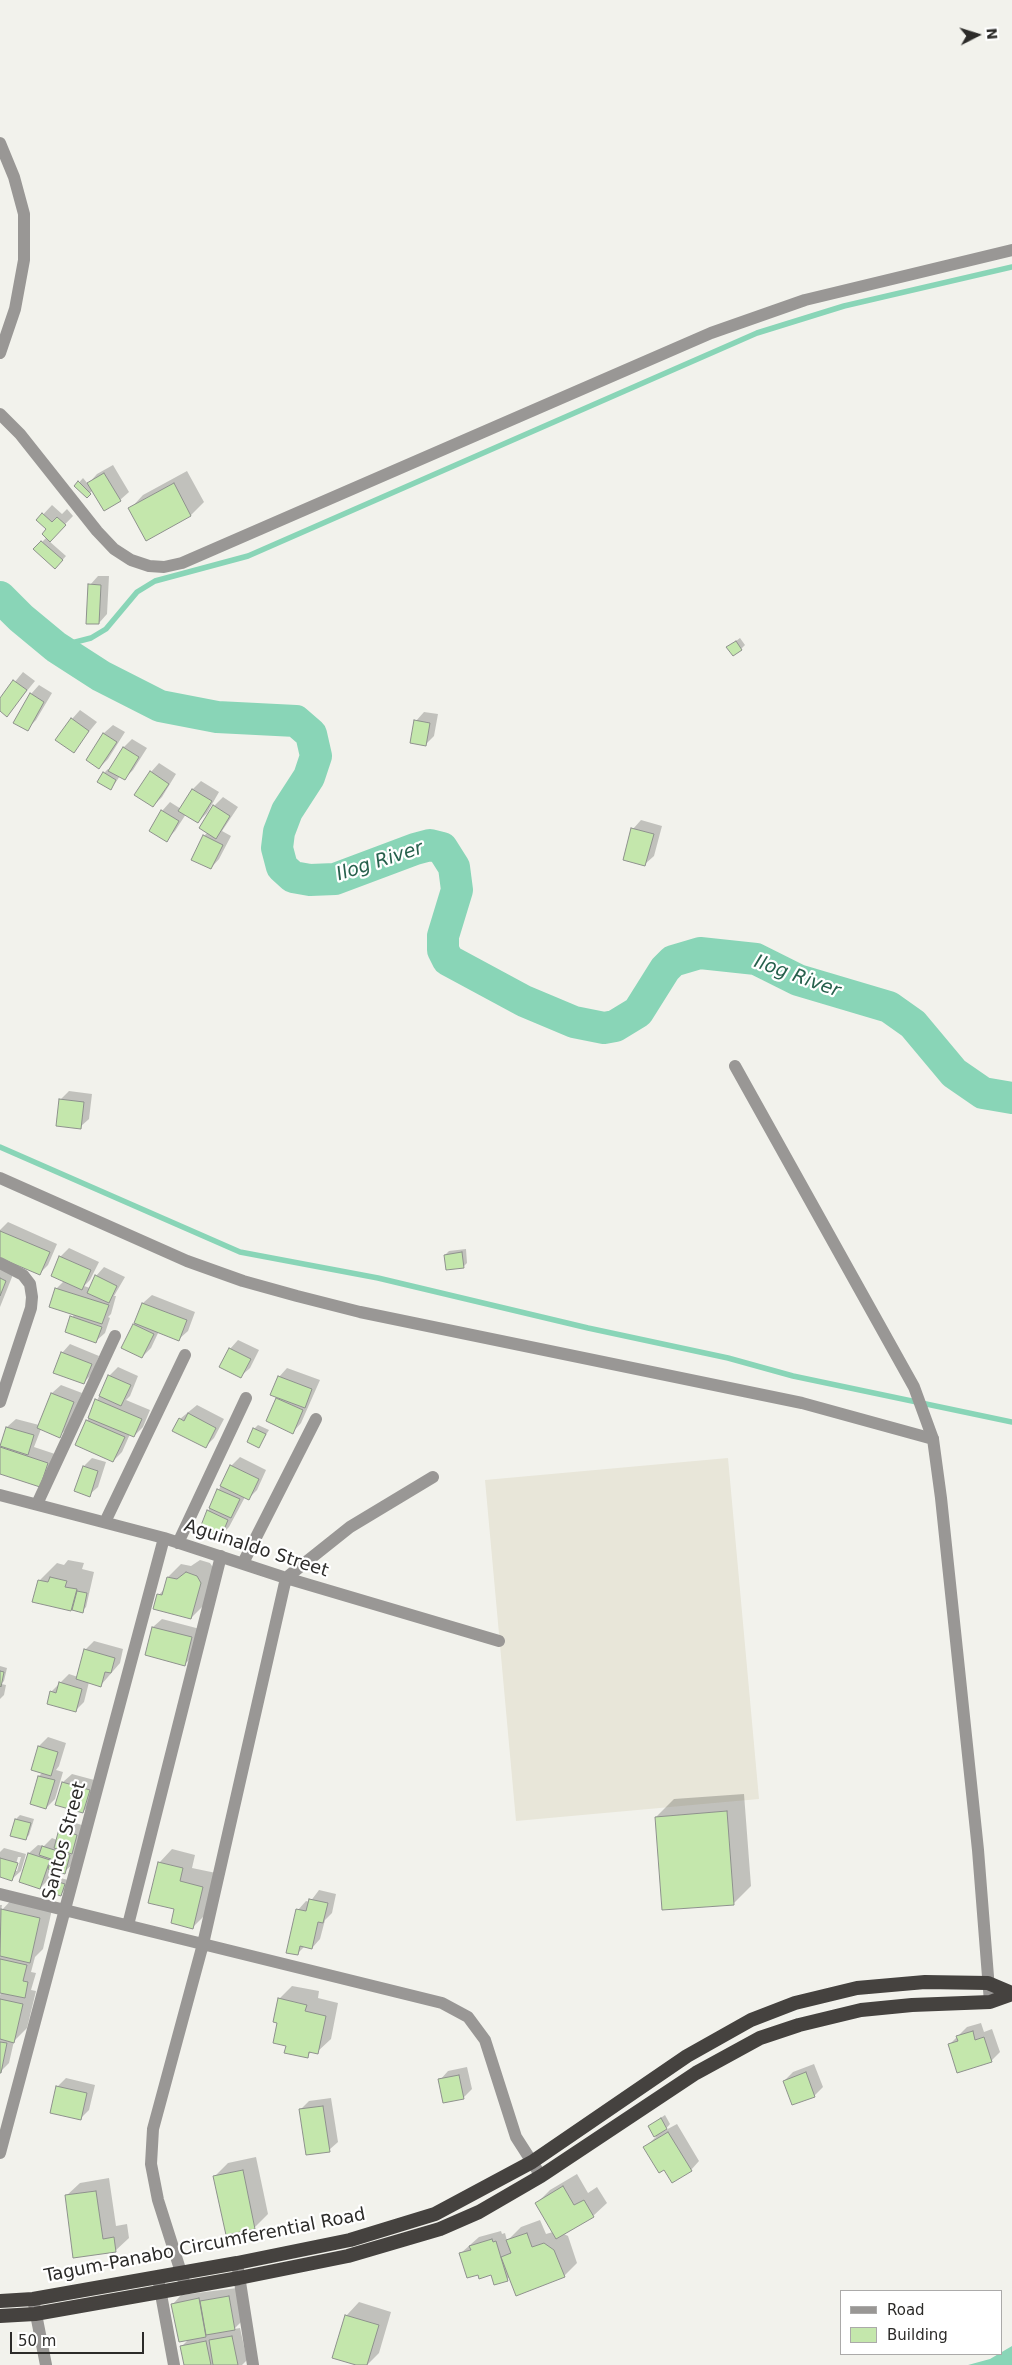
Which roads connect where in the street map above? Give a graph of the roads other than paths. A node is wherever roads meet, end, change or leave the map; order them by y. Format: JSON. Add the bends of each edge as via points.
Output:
{"nodes":[{"id":1,"x":0,"y":143,"type":"edge"},
{"id":2,"x":1012,"y":250,"type":"edge"},
{"id":3,"x":0,"y":353,"type":"edge"},
{"id":4,"x":0,"y":414,"type":"edge"},
{"id":5,"x":735,"y":1066,"type":"dead end"},
{"id":6,"x":0,"y":1178,"type":"edge"},
{"id":7,"x":0,"y":1263,"type":"edge"},
{"id":8,"x":115,"y":1336,"type":"dead end"},
{"id":9,"x":185,"y":1355,"type":"dead end"},
{"id":10,"x":246,"y":1398,"type":"dead end"},
{"id":11,"x":0,"y":1402,"type":"edge"},
{"id":12,"x":316,"y":1420,"type":"dead end"},
{"id":13,"x":932,"y":1439,"type":"junction"},
{"id":14,"x":433,"y":1477,"type":"dead end"},
{"id":15,"x":0,"y":1496,"type":"edge"},
{"id":16,"x":37,"y":1504,"type":"junction"},
{"id":17,"x":105,"y":1522,"type":"junction"},
{"id":18,"x":164,"y":1538,"type":"junction"},
{"id":19,"x":178,"y":1543,"type":"junction"},
{"id":20,"x":221,"y":1556,"type":"junction"},
{"id":21,"x":243,"y":1563,"type":"junction"},
{"id":22,"x":286,"y":1578,"type":"junction"},
{"id":23,"x":499,"y":1640,"type":"dead end"},
{"id":24,"x":0,"y":1894,"type":"edge"},
{"id":25,"x":64,"y":1911,"type":"junction"},
{"id":26,"x":128,"y":1925,"type":"junction"},
{"id":27,"x":202,"y":1944,"type":"junction"},
{"id":28,"x":988,"y":1983,"type":"junction"},
{"id":29,"x":1012,"y":1994,"type":"edge"},
{"id":30,"x":990,"y":2002,"type":"junction"},
{"id":31,"x":0,"y":2153,"type":"edge"},
{"id":32,"x":532,"y":2162,"type":"junction"},
{"id":33,"x":541,"y":2176,"type":"junction"},
{"id":34,"x":435,"y":2214,"type":"junction"},
{"id":35,"x":440,"y":2229,"type":"junction"},
{"id":36,"x":237,"y":2263,"type":"junction"},
{"id":37,"x":182,"y":2273,"type":"junction"},
{"id":38,"x":158,"y":2278,"type":"junction"},
{"id":39,"x":239,"y":2278,"type":"junction"},
{"id":40,"x":186,"y":2288,"type":"junction"},
{"id":41,"x":160,"y":2293,"type":"junction"},
{"id":42,"x":32,"y":2298,"type":"junction"},
{"id":43,"x":0,"y":2301,"type":"edge"},
{"id":44,"x":35,"y":2314,"type":"junction"},
{"id":45,"x":0,"y":2316,"type":"edge"},
{"id":46,"x":46,"y":2365,"type":"edge"},
{"id":47,"x":174,"y":2365,"type":"edge"},
{"id":48,"x":253,"y":2365,"type":"edge"}],
"edges":[{"from":1,"to":3,"type":"street","via":[[24,214],[24,260],[15,309]]},
{"from":2,"to":4,"type":"street","via":[[805,300],[711,333],[182,563],[164,568],[131,560],[114,549]]},
{"from":5,"to":13,"type":"street","via":[[914,1387]]},
{"from":6,"to":13,"type":"street","via":[[187,1261],[288,1294],[360,1312],[802,1403]]},
{"from":7,"to":11,"type":"street","via":[[23,1275],[30,1284],[32,1297]]},
{"from":8,"to":16,"type":"street"},
{"from":9,"to":17,"type":"street"},
{"from":10,"to":19,"type":"street"},
{"from":12,"to":21,"type":"street"},
{"from":13,"to":28,"type":"street","via":[[974,1812]]},
{"from":14,"to":22,"type":"street","via":[[350,1527]]},
{"from":15,"to":16,"type":"street","name":"Aguinaldo Street"},
{"from":16,"to":17,"type":"street","name":"Aguinaldo Street"},
{"from":17,"to":18,"type":"street","name":"Aguinaldo Street"},
{"from":18,"to":19,"type":"street","name":"Aguinaldo Street"},
{"from":18,"to":25,"type":"street","name":"Santos Street"},
{"from":19,"to":20,"type":"street","name":"Aguinaldo Street"},
{"from":20,"to":21,"type":"street","name":"Aguinaldo Street"},
{"from":20,"to":26,"type":"street"},
{"from":21,"to":22,"type":"street","name":"Aguinaldo Street"},
{"from":22,"to":23,"type":"street","name":"Aguinaldo Street"},
{"from":22,"to":27,"type":"street"},
{"from":24,"to":25,"type":"street"},
{"from":25,"to":26,"type":"street"},
{"from":25,"to":31,"type":"street","name":"Santos Street"},
{"from":26,"to":27,"type":"street"},
{"from":27,"to":32,"type":"street","via":[[442,2003],[468,2017],[485,2040],[516,2137]]},
{"from":27,"to":37,"type":"street","via":[[152,2129],[151,2164],[158,2200]]},
{"from":28,"to":29,"type":"highway","name":"Tagum-Panabo Circumferential Road"},
{"from":28,"to":30,"type":"street"},
{"from":28,"to":32,"type":"highway","name":"Tagum-Panabo Circumferential Road","via":[[883,1985],[842,1991],[795,2003],[751,2020],[687,2056]]},
{"from":29,"to":30,"type":"highway","name":"Tagum-Panabo Circumferential Road"},
{"from":30,"to":33,"type":"highway","name":"Tagum-Panabo Circumferential Road","via":[[861,2010],[760,2038],[696,2073]]},
{"from":32,"to":33,"type":"street"},
{"from":32,"to":34,"type":"highway","name":"Tagum-Panabo Circumferential Road"},
{"from":33,"to":35,"type":"highway","name":"Tagum-Panabo Circumferential Road","via":[[479,2212]]},
{"from":34,"to":35,"type":"highway"},
{"from":34,"to":36,"type":"highway","name":"Tagum-Panabo Circumferential Road","via":[[350,2240]]},
{"from":35,"to":39,"type":"highway","name":"Tagum-Panabo Circumferential Road","via":[[348,2256]]},
{"from":36,"to":37,"type":"highway","name":"Tagum-Panabo Circumferential Road"},
{"from":36,"to":39,"type":"street"},
{"from":37,"to":38,"type":"highway","name":"Tagum-Panabo Circumferential Road"},
{"from":37,"to":40,"type":"street"},
{"from":38,"to":41,"type":"street"},
{"from":38,"to":42,"type":"highway","name":"Tagum-Panabo Circumferential Road"},
{"from":39,"to":40,"type":"highway","name":"Tagum-Panabo Circumferential Road"},
{"from":39,"to":48,"type":"street"},
{"from":40,"to":41,"type":"highway","name":"Tagum-Panabo Circumferential Road"},
{"from":41,"to":44,"type":"highway","name":"Tagum-Panabo Circumferential Road"},
{"from":41,"to":47,"type":"street"},
{"from":42,"to":43,"type":"highway","name":"Tagum-Panabo Circumferential Road"},
{"from":42,"to":44,"type":"street"},
{"from":44,"to":45,"type":"highway","name":"Tagum-Panabo Circumferential Road"},
{"from":44,"to":46,"type":"street"}]}
